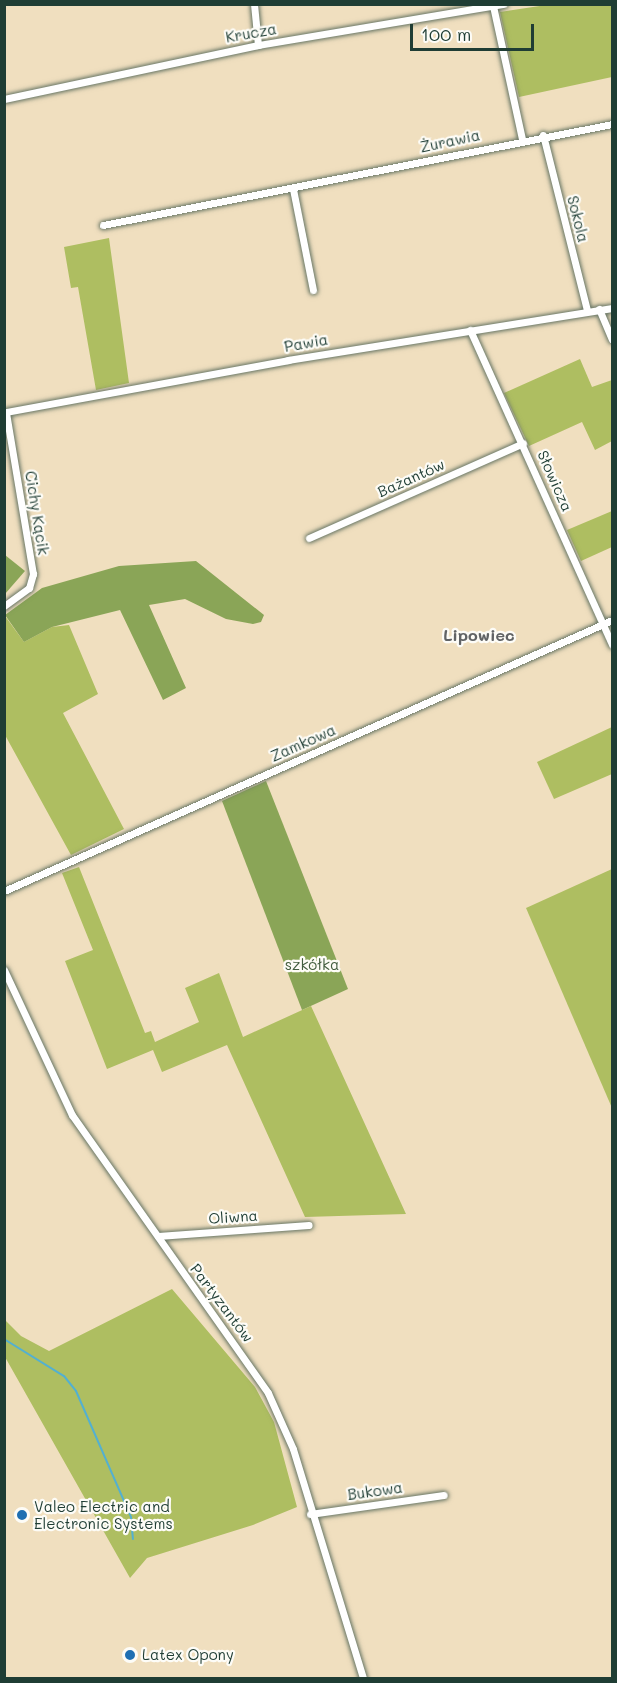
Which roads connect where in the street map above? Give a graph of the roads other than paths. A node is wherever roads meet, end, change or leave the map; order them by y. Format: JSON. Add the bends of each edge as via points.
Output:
{"nodes":[{"id":1,"x":254,"y":4,"type":"edge"},
{"id":2,"x":504,"y":4,"type":"edge"},
{"id":3,"x":493,"y":6,"type":"edge"},
{"id":4,"x":258,"y":45,"type":"junction"},
{"id":5,"x":4,"y":99,"type":"edge"},
{"id":6,"x":612,"y":124,"type":"edge"},
{"id":7,"x":543,"y":135,"type":"junction"},
{"id":8,"x":522,"y":139,"type":"junction"},
{"id":9,"x":293,"y":189,"type":"junction"},
{"id":10,"x":103,"y":225,"type":"dead end"},
{"id":11,"x":313,"y":290,"type":"dead end"},
{"id":12,"x":612,"y":308,"type":"edge"},
{"id":13,"x":599,"y":309,"type":"junction"},
{"id":14,"x":587,"y":310,"type":"junction"},
{"id":15,"x":470,"y":330,"type":"junction"},
{"id":16,"x":612,"y":339,"type":"edge"},
{"id":17,"x":6,"y":412,"type":"edge"},
{"id":18,"x":523,"y":443,"type":"junction"},
{"id":19,"x":309,"y":538,"type":"dead end"},
{"id":20,"x":4,"y":606,"type":"edge"},
{"id":21,"x":612,"y":620,"type":"edge"},
{"id":22,"x":603,"y":624,"type":"junction"},
{"id":23,"x":612,"y":644,"type":"edge"},
{"id":24,"x":4,"y":891,"type":"edge"},
{"id":25,"x":4,"y":970,"type":"edge"},
{"id":26,"x":309,"y":1225,"type":"dead end"},
{"id":27,"x":158,"y":1236,"type":"junction"},
{"id":28,"x":444,"y":1495,"type":"dead end"},
{"id":29,"x":310,"y":1514,"type":"junction"},
{"id":30,"x":363,"y":1678,"type":"edge"}],
"edges":[{"from":1,"to":4,"type":"street"},
{"from":2,"to":3,"type":"street","name":"Krucza"},
{"from":3,"to":4,"type":"street","name":"Krucza"},
{"from":3,"to":8,"type":"street"},
{"from":4,"to":5,"type":"street","name":"Krucza"},
{"from":6,"to":7,"type":"street","name":"Żurawia"},
{"from":7,"to":8,"type":"street","name":"Żurawia"},
{"from":7,"to":14,"type":"street","name":"Sokola"},
{"from":8,"to":9,"type":"street","name":"Żurawia"},
{"from":9,"to":10,"type":"street","name":"Żurawia"},
{"from":9,"to":11,"type":"street"},
{"from":12,"to":13,"type":"street","name":"Pawia"},
{"from":13,"to":14,"type":"street","name":"Pawia"},
{"from":13,"to":16,"type":"street"},
{"from":14,"to":15,"type":"street","name":"Pawia"},
{"from":15,"to":17,"type":"street","name":"Pawia"},
{"from":15,"to":18,"type":"street","name":"Słowicza"},
{"from":17,"to":20,"type":"street","name":"Cichy Kącik","via":[[33,574],[29,588]]},
{"from":18,"to":19,"type":"street","name":"Bażantów"},
{"from":18,"to":22,"type":"street","name":"Słowicza"},
{"from":21,"to":22,"type":"street","name":"Zamkowa"},
{"from":22,"to":23,"type":"street","name":"Słowicza"},
{"from":22,"to":24,"type":"street","name":"Zamkowa"},
{"from":25,"to":27,"type":"street","name":"Partyzantów","via":[[72,1114]]},
{"from":26,"to":27,"type":"street","name":"Oliwna"},
{"from":27,"to":29,"type":"street","name":"Partyzantów","via":[[268,1393],[293,1449]]},
{"from":28,"to":29,"type":"street","name":"Bukowa"},
{"from":29,"to":30,"type":"street","name":"Partyzantów"}]}
